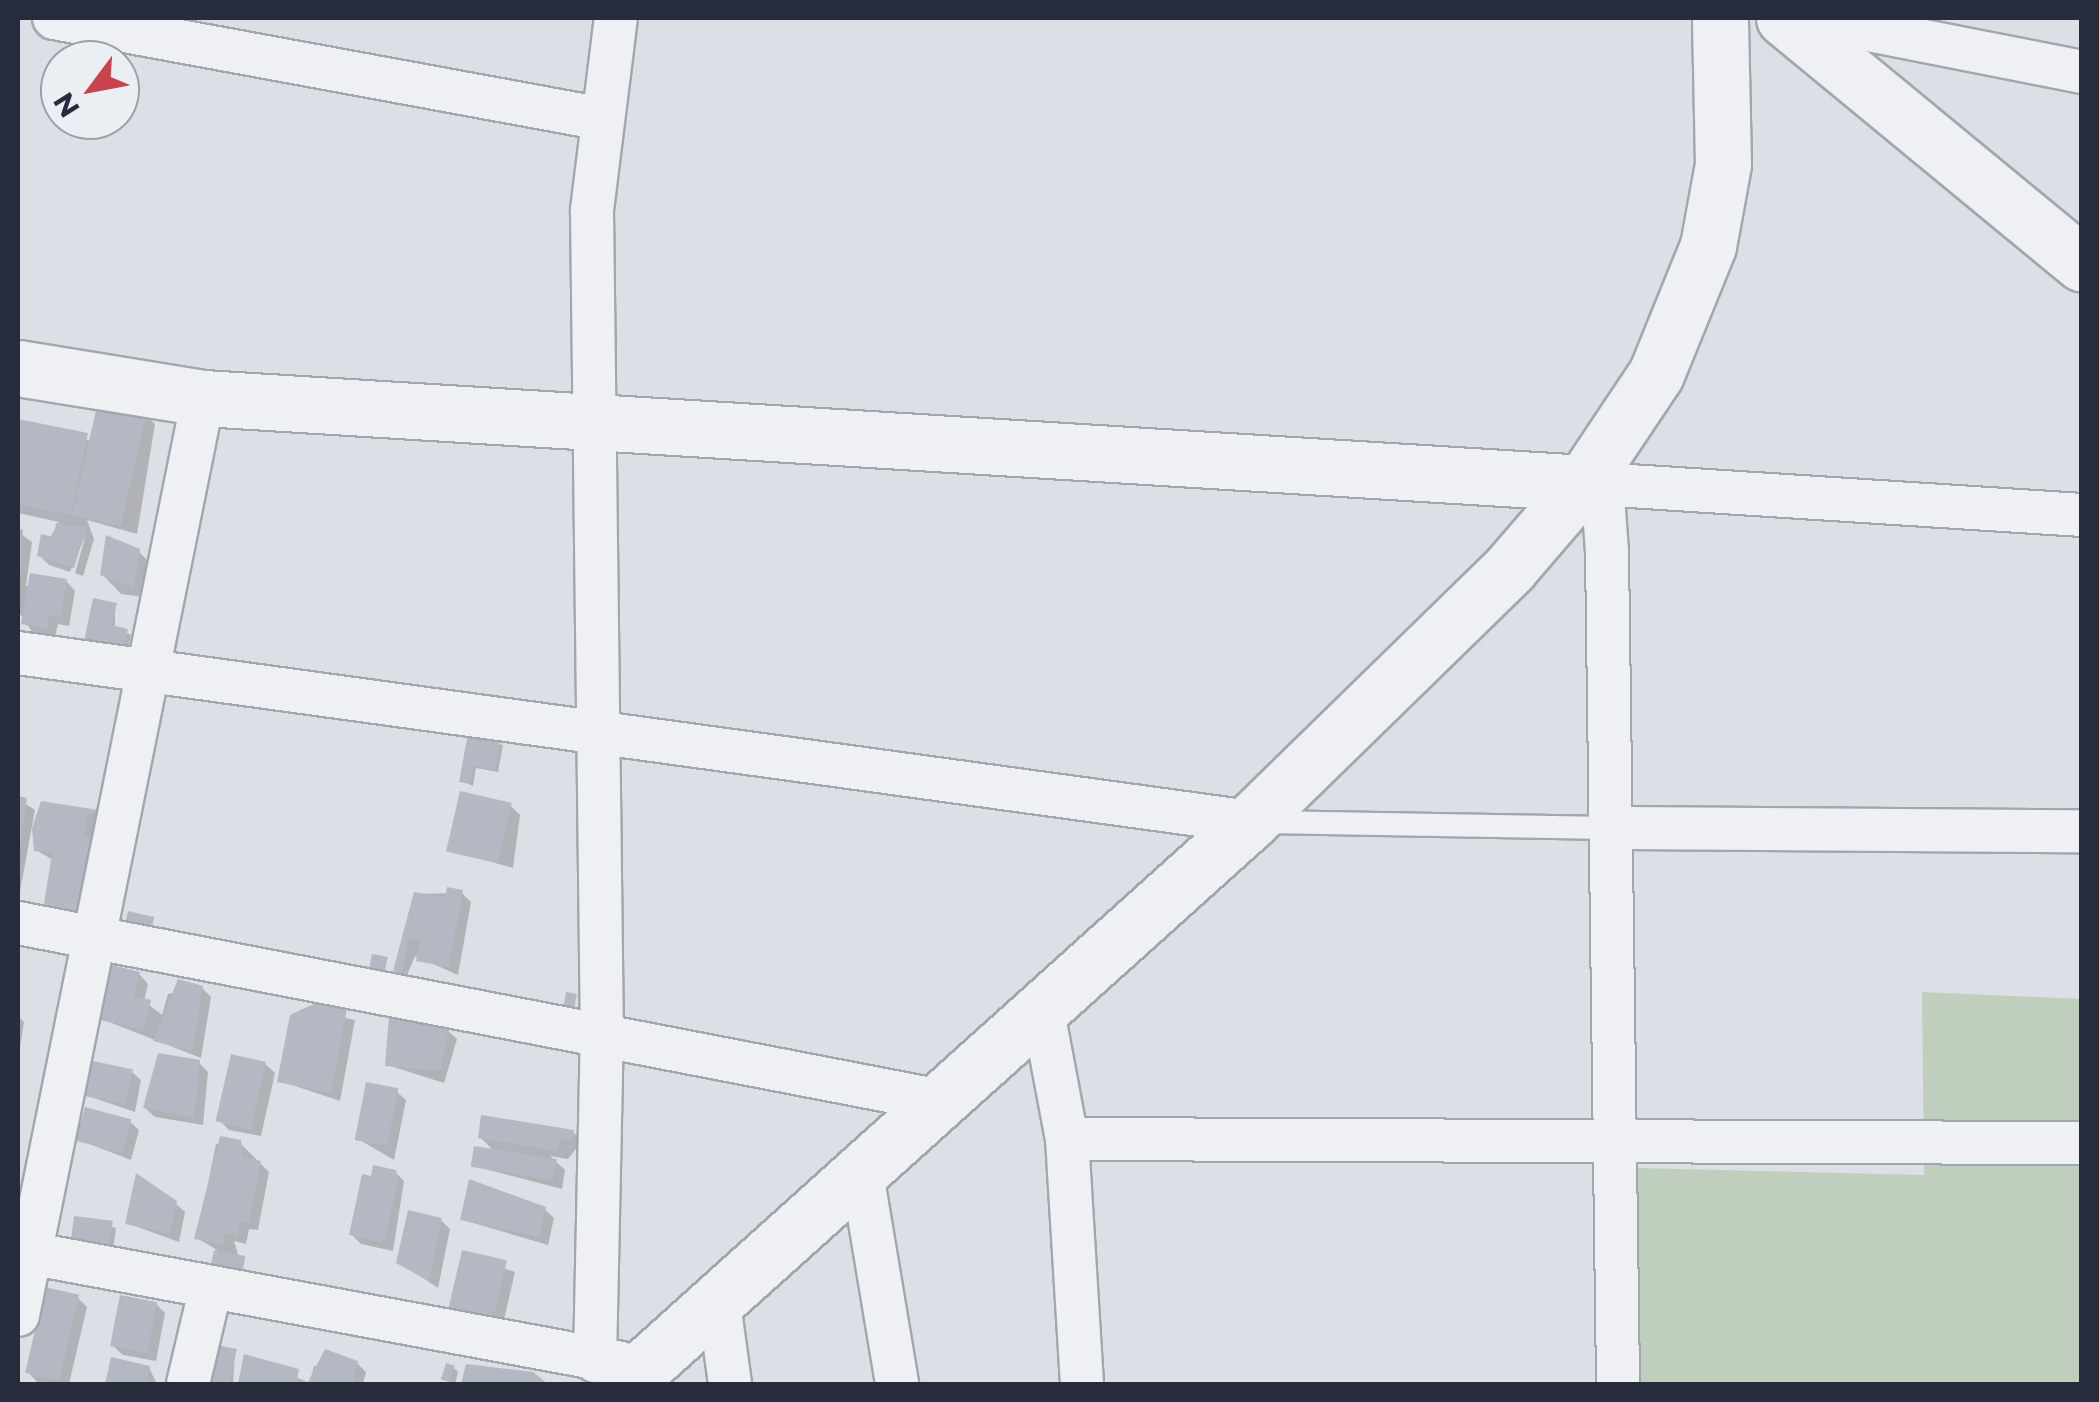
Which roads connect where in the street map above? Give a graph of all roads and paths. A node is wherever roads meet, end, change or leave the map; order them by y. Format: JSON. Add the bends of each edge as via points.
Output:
{"nodes":[{"id":1,"x":54,"y":18,"type":"edge"},
{"id":2,"x":616,"y":18,"type":"edge"},
{"id":3,"x":1720,"y":18,"type":"edge"},
{"id":4,"x":1791,"y":24,"type":"edge"},
{"id":5,"x":2082,"y":72,"type":"edge"},
{"id":6,"x":603,"y":119,"type":"junction"},
{"id":7,"x":2082,"y":264,"type":"edge"},
{"id":8,"x":18,"y":368,"type":"edge"},
{"id":9,"x":203,"y":398,"type":"junction"},
{"id":10,"x":594,"y":426,"type":"junction"},
{"id":11,"x":1583,"y":483,"type":"junction"},
{"id":12,"x":2082,"y":515,"type":"edge"},
{"id":13,"x":18,"y":653,"type":"edge"},
{"id":14,"x":149,"y":677,"type":"junction"},
{"id":15,"x":599,"y":739,"type":"junction"},
{"id":16,"x":1250,"y":822,"type":"junction"},
{"id":17,"x":1613,"y":828,"type":"junction"},
{"id":18,"x":2082,"y":831,"type":"edge"},
{"id":19,"x":18,"y":924,"type":"edge"},
{"id":20,"x":95,"y":938,"type":"junction"},
{"id":21,"x":1042,"y":1007,"type":"junction"},
{"id":22,"x":602,"y":1040,"type":"junction"},
{"id":23,"x":936,"y":1100,"type":"junction"},
{"id":24,"x":1067,"y":1139,"type":"junction"},
{"id":25,"x":1620,"y":1142,"type":"junction"},
{"id":26,"x":2082,"y":1143,"type":"edge"},
{"id":27,"x":861,"y":1168,"type":"junction"},
{"id":28,"x":24,"y":1253,"type":"edge"},
{"id":29,"x":210,"y":1291,"type":"junction"},
{"id":30,"x":718,"y":1296,"type":"junction"},
{"id":31,"x":18,"y":1316,"type":"edge"},
{"id":32,"x":620,"y":1370,"type":"edge"},
{"id":33,"x":188,"y":1384,"type":"edge"},
{"id":34,"x":730,"y":1384,"type":"edge"},
{"id":35,"x":897,"y":1384,"type":"edge"},
{"id":36,"x":1082,"y":1384,"type":"edge"},
{"id":37,"x":1618,"y":1384,"type":"edge"}],
"edges":[{"from":1,"to":6,"type":"street"},
{"from":2,"to":6,"type":"street"},
{"from":3,"to":11,"type":"street","via":[[1723,164],[1708,246],[1656,374]]},
{"from":4,"to":5,"type":"street","via":[[1853,27]]},
{"from":4,"to":7,"type":"street"},
{"from":6,"to":10,"type":"street","via":[[592,210]]},
{"from":8,"to":9,"type":"street"},
{"from":9,"to":10,"type":"street"},
{"from":9,"to":14,"type":"street"},
{"from":10,"to":11,"type":"street"},
{"from":10,"to":15,"type":"street"},
{"from":11,"to":12,"type":"street"},
{"from":11,"to":16,"type":"street","via":[[1510,568]]},
{"from":11,"to":17,"type":"street","via":[[1604,510]]},
{"from":13,"to":14,"type":"street"},
{"from":14,"to":15,"type":"street"},
{"from":14,"to":20,"type":"street"},
{"from":15,"to":16,"type":"street"},
{"from":15,"to":22,"type":"street"},
{"from":16,"to":17,"type":"lane"},
{"from":16,"to":21,"type":"street"},
{"from":17,"to":18,"type":"street"},
{"from":17,"to":25,"type":"street"},
{"from":19,"to":20,"type":"street"},
{"from":20,"to":22,"type":"street"},
{"from":20,"to":28,"type":"street"},
{"from":21,"to":23,"type":"street"},
{"from":21,"to":24,"type":"street"},
{"from":22,"to":23,"type":"street"},
{"from":22,"to":32,"type":"street"},
{"from":23,"to":27,"type":"street"},
{"from":24,"to":25,"type":"street"},
{"from":24,"to":36,"type":"street"},
{"from":25,"to":26,"type":"street"},
{"from":25,"to":37,"type":"street"},
{"from":27,"to":30,"type":"street"},
{"from":27,"to":35,"type":"street"},
{"from":28,"to":29,"type":"street"},
{"from":28,"to":31,"type":"street"},
{"from":29,"to":32,"type":"street"},
{"from":29,"to":33,"type":"street"},
{"from":30,"to":32,"type":"street"},
{"from":30,"to":34,"type":"street"}]}
